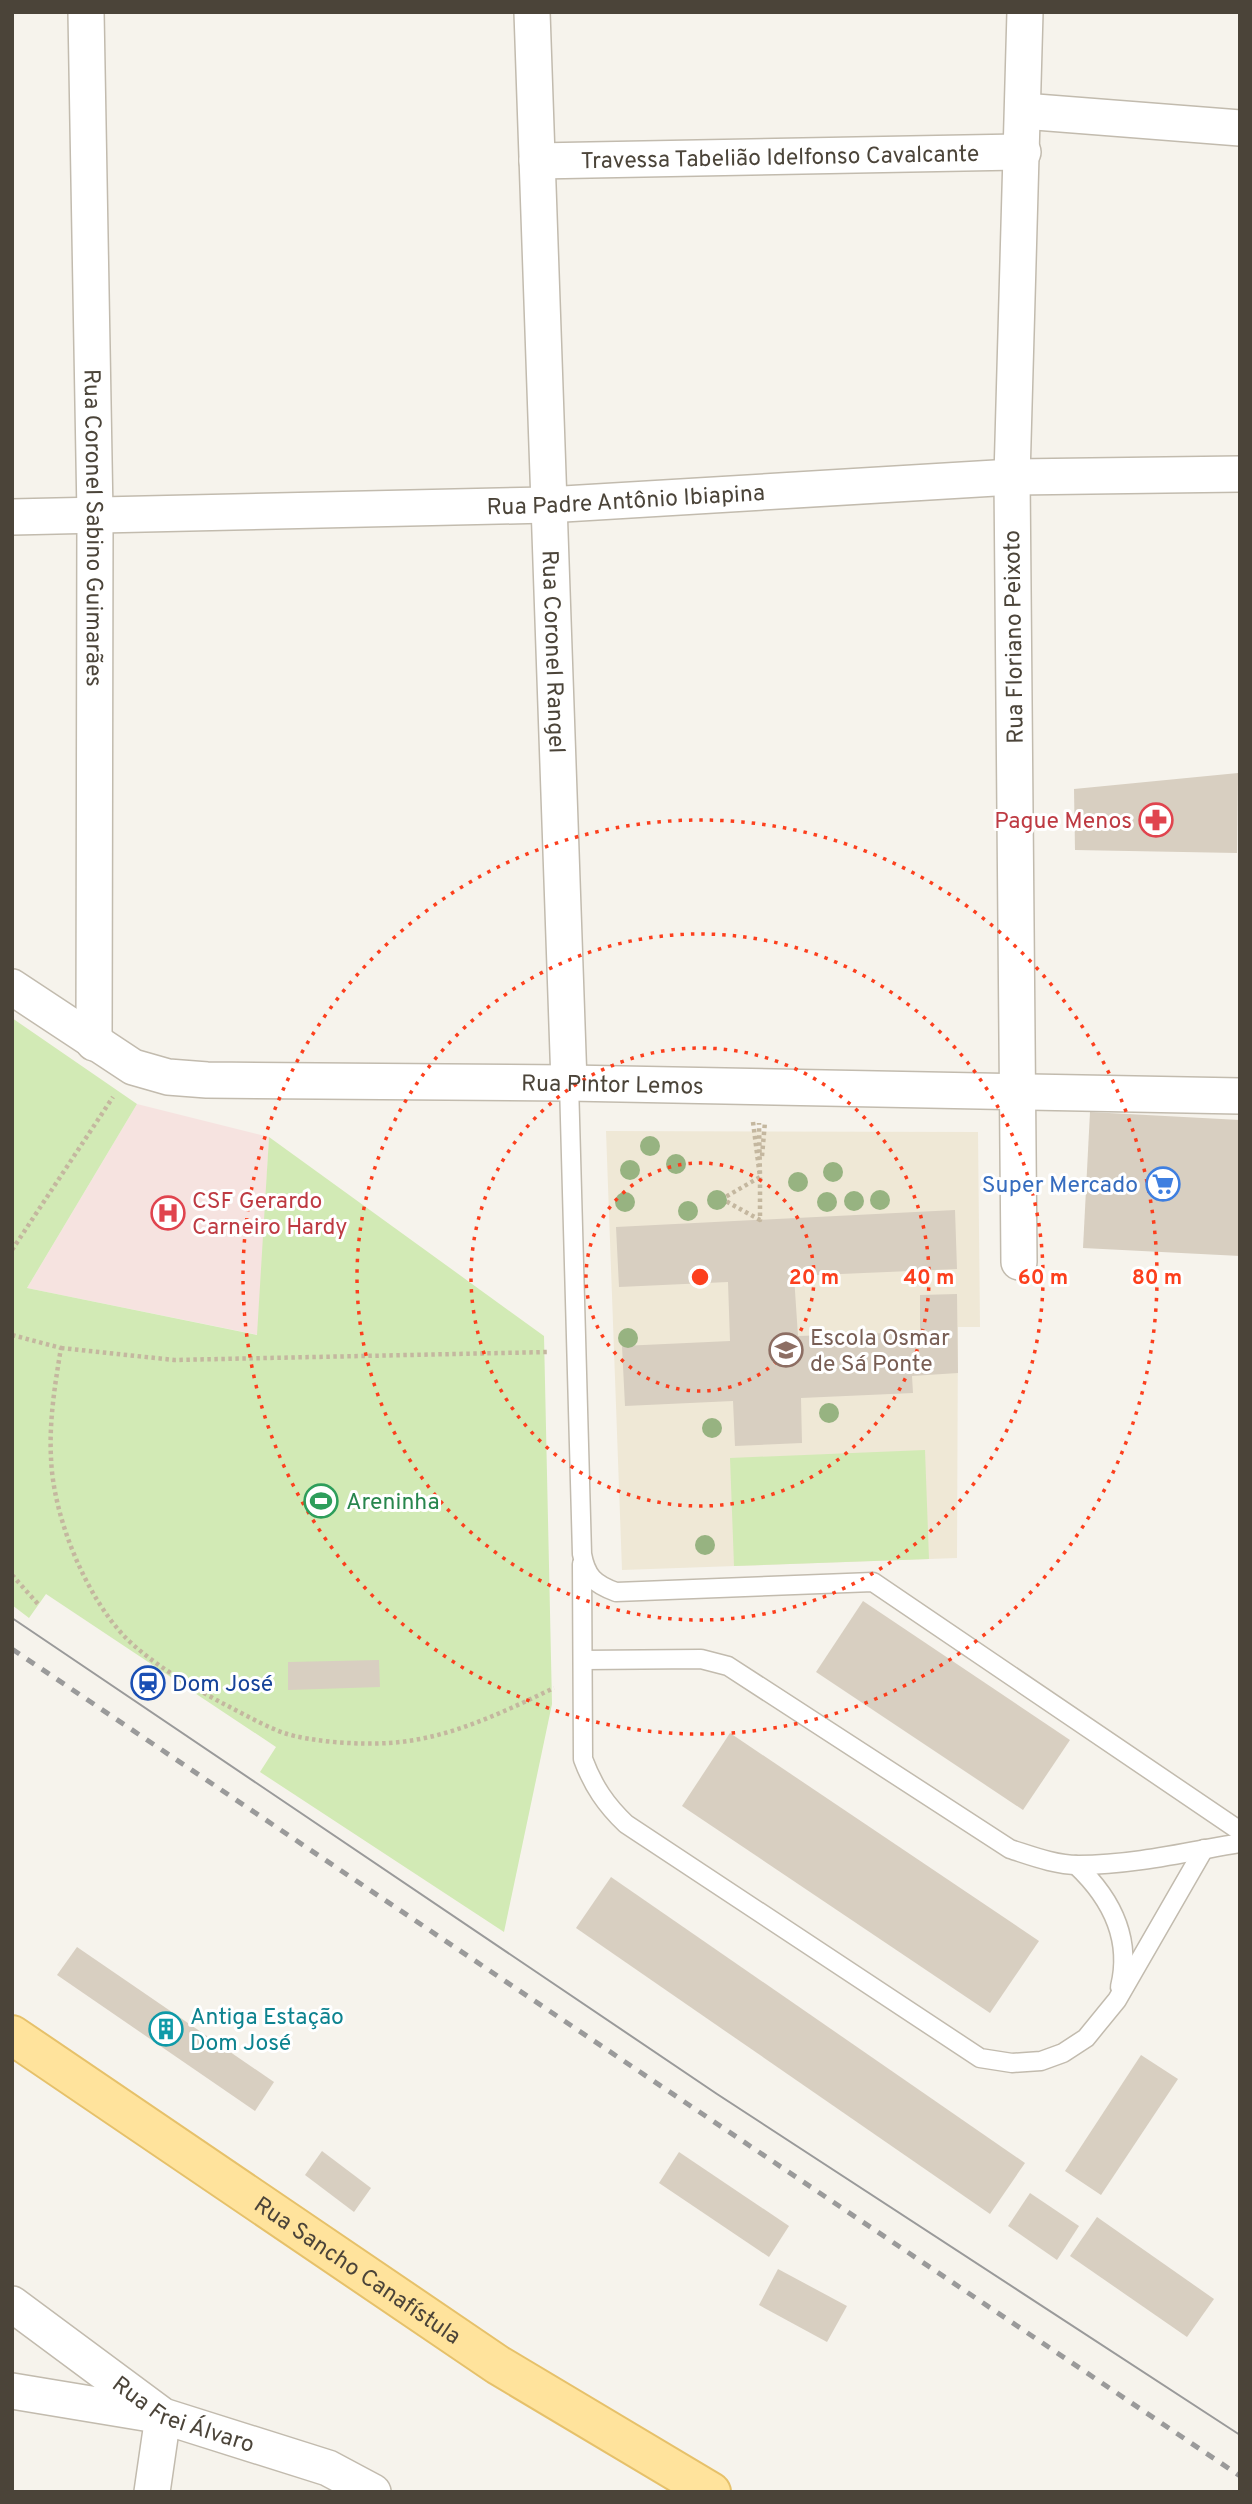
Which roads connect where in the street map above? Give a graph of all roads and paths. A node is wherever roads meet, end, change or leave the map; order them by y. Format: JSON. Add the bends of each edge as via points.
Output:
{"nodes":[{"id":1,"x":86,"y":12,"type":"edge"},
{"id":2,"x":532,"y":12,"type":"edge"},
{"id":3,"x":1025,"y":12,"type":"edge"},
{"id":4,"x":1023,"y":111,"type":"junction"},
{"id":5,"x":1240,"y":128,"type":"edge"},
{"id":6,"x":1023,"y":152,"type":"junction"},
{"id":7,"x":537,"y":161,"type":"junction"},
{"id":8,"x":1240,"y":474,"type":"edge"},
{"id":9,"x":1012,"y":477,"type":"junction"},
{"id":10,"x":547,"y":505,"type":"junction"},
{"id":11,"x":95,"y":515,"type":"junction"},
{"id":12,"x":12,"y":517,"type":"edge"},
{"id":13,"x":12,"y":987,"type":"edge"},
{"id":14,"x":94,"y":1043,"type":"junction"},
{"id":15,"x":133,"y":1067,"type":"junction"},
{"id":16,"x":569,"y":1083,"type":"junction"},
{"id":17,"x":758,"y":1087,"type":"junction"},
{"id":18,"x":1017,"y":1092,"type":"junction"},
{"id":19,"x":1240,"y":1096,"type":"edge"},
{"id":20,"x":760,"y":1177,"type":"junction"},
{"id":21,"x":12,"y":1250,"type":"edge"},
{"id":22,"x":1019,"y":1262,"type":"dead end"},
{"id":23,"x":12,"y":1335,"type":"edge"},
{"id":24,"x":61,"y":1348,"type":"junction"},
{"id":25,"x":577,"y":1352,"type":"junction"},
{"id":26,"x":582,"y":1553,"type":"junction"},
{"id":27,"x":12,"y":1574,"type":"edge"},
{"id":28,"x":38,"y":1604,"type":"dead end"},
{"id":29,"x":583,"y":1667,"type":"junction"},
{"id":30,"x":1240,"y":1831,"type":"edge"},
{"id":31,"x":1240,"y":1843,"type":"edge"},
{"id":32,"x":1204,"y":1849,"type":"junction"},
{"id":33,"x":1076,"y":1865,"type":"junction"},
{"id":34,"x":1117,"y":2000,"type":"junction"},
{"id":35,"x":12,"y":2035,"type":"edge"},
{"id":36,"x":12,"y":2304,"type":"edge"},
{"id":37,"x":12,"y":2391,"type":"edge"},
{"id":38,"x":163,"y":2416,"type":"junction"},
{"id":39,"x":152,"y":2492,"type":"edge"},
{"id":40,"x":373,"y":2492,"type":"edge"},
{"id":41,"x":711,"y":2492,"type":"edge"}],
"edges":[{"from":1,"to":11,"type":"street","name":"Rua Coronel Sabino Guimarães"},
{"from":2,"to":7,"type":"street","name":"Rua Coronel Rangel"},
{"from":3,"to":4,"type":"street","name":"Rua Floriano Peixoto"},
{"from":4,"to":5,"type":"street"},
{"from":4,"to":6,"type":"street","name":"Rua Floriano Peixoto"},
{"from":6,"to":7,"type":"street","name":"Travessa Tabelião Idelfonso Cavalcante"},
{"from":6,"to":9,"type":"street","name":"Rua Floriano Peixoto"},
{"from":7,"to":10,"type":"street","name":"Rua Coronel Rangel"},
{"from":8,"to":9,"type":"street","name":"Rua Padre Antônio Ibiapina"},
{"from":9,"to":10,"type":"street","name":"Rua Padre Antônio Ibiapina"},
{"from":9,"to":18,"type":"street","name":"Rua Floriano Peixoto"},
{"from":10,"to":11,"type":"street","name":"Rua Padre Antônio Ibiapina"},
{"from":10,"to":16,"type":"street","name":"Rua Coronel Rangel"},
{"from":11,"to":12,"type":"street","name":"Rua Padre Antônio Ibiapina"},
{"from":11,"to":14,"type":"street","name":"Rua Coronel Sabino Guimarães"},
{"from":13,"to":14,"type":"street","name":"Rua Pintor Lemos"},
{"from":14,"to":15,"type":"street","name":"Rua Pintor Lemos"},
{"from":15,"to":16,"type":"street","name":"Rua Pintor Lemos","via":[[168,1077],[207,1080]]},
{"from":15,"to":21,"type":"path"},
{"from":16,"to":17,"type":"street","name":"Rua Pintor Lemos"},
{"from":16,"to":25,"type":"lane"},
{"from":17,"to":18,"type":"street","name":"Rua Pintor Lemos"},
{"from":17,"to":20,"type":"path"},
{"from":17,"to":20,"type":"path"},
{"from":17,"to":20,"type":"path"},
{"from":18,"to":19,"type":"street","name":"Rua Pintor Lemos"},
{"from":18,"to":22,"type":"street","name":"Rua Floriano Peixoto"},
{"from":20,"to":20,"type":"path","via":[[751,1183],[722,1199],[760,1220]]},
{"from":23,"to":24,"type":"path"},
{"from":24,"to":25,"type":"path","via":[[174,1360]]},
{"from":24,"to":29,"type":"path","via":[[52,1401],[51,1460],[61,1512],[80,1567],[100,1605],[126,1637],[196,1689],[285,1734],[388,1744],[441,1736],[481,1722]]},
{"from":25,"to":26,"type":"lane"},
{"from":26,"to":29,"type":"lane"},
{"from":26,"to":30,"type":"lane","via":[[586,1573],[616,1592],[873,1582]]},
{"from":27,"to":28,"type":"path"},
{"from":29,"to":33,"type":"lane","via":[[701,1659],[729,1666],[1010,1849]]},
{"from":29,"to":34,"type":"lane","via":[[583,1759],[608,1807],[626,1824],[980,2058],[1012,2063],[1041,2061],[1063,2053],[1100,2024]]},
{"from":31,"to":32,"type":"lane"},
{"from":32,"to":33,"type":"lane"},
{"from":32,"to":34,"type":"lane"},
{"from":33,"to":34,"type":"lane","via":[[1099,1887],[1115,1916],[1124,1972]]},
{"from":35,"to":41,"type":"main road","name":"Rua Sancho Canafístula","via":[[498,2365]]},
{"from":36,"to":38,"type":"street","name":"Rua Frei Álvaro"},
{"from":37,"to":38,"type":"street"},
{"from":38,"to":39,"type":"street"},
{"from":38,"to":40,"type":"street","name":"Rua Frei Álvaro","via":[[328,2468]]}]}
